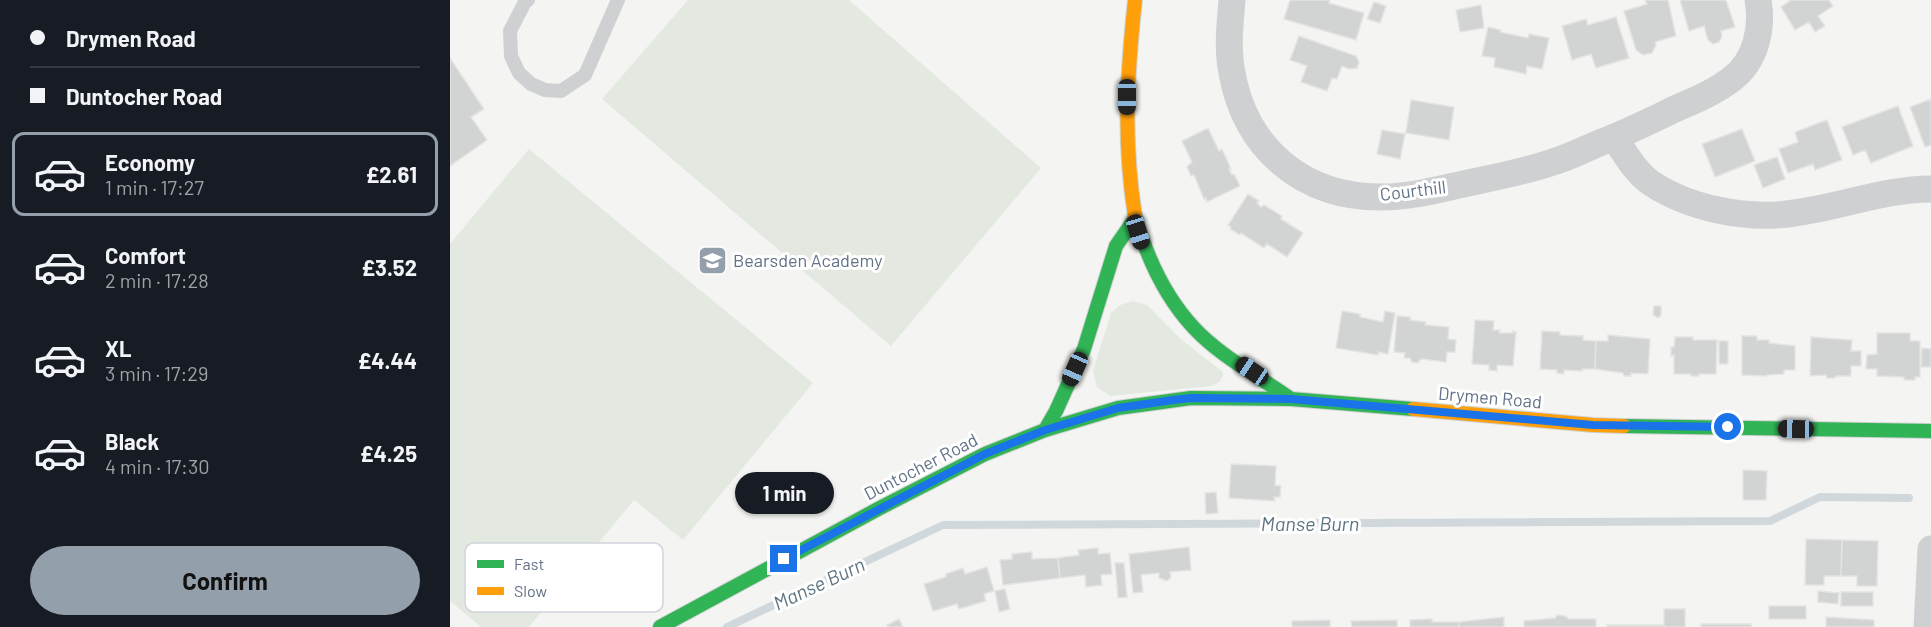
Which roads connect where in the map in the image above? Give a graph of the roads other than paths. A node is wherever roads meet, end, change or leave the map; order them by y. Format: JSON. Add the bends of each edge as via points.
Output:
{"nodes":[{"id":1,"x":528,"y":0,"type":"edge"},
{"id":2,"x":618,"y":0,"type":"edge"},
{"id":3,"x":1135,"y":0,"type":"edge"},
{"id":4,"x":1232,"y":0,"type":"edge"},
{"id":5,"x":1758,"y":0,"type":"edge"},
{"id":6,"x":1614,"y":137,"type":"junction"},
{"id":7,"x":1931,"y":189,"type":"edge"},
{"id":8,"x":1134,"y":220,"type":"junction"},
{"id":9,"x":1291,"y":399,"type":"junction"},
{"id":10,"x":1045,"y":430,"type":"junction"},
{"id":11,"x":1931,"y":431,"type":"edge"},
{"id":12,"x":1931,"y":549,"type":"edge"},
{"id":13,"x":660,"y":627,"type":"edge"},
{"id":14,"x":1927,"y":627,"type":"edge"}],
"edges":[{"from":1,"to":2,"type":"lane","via":[[510,31],[511,56],[519,73],[531,84],[561,91],[585,75]]},
{"from":3,"to":8,"type":"main road","via":[[1127,77],[1128,179]]},
{"from":4,"to":6,"type":"street","name":"Courthill","via":[[1232,72],[1250,126],[1284,165],[1310,183],[1345,193],[1382,197],[1426,193],[1555,162]]},
{"from":5,"to":6,"type":"street","name":"Courthill","via":[[1758,37],[1750,60],[1734,78]]},
{"from":6,"to":7,"type":"street","via":[[1650,183],[1689,202],[1735,214],[1786,214]]},
{"from":8,"to":9,"type":"main road","via":[[1157,278],[1175,307],[1211,342]]},
{"from":8,"to":10,"type":"main road","via":[[1116,246],[1084,349]]},
{"from":9,"to":10,"type":"main road","name":"Duntocher Road","via":[[1191,398],[1118,408]]},
{"from":9,"to":11,"type":"main road","name":"Drymen Road","via":[[1593,425]]},
{"from":10,"to":13,"type":"main road","name":"Duntocher Road","via":[[985,454]]},
{"from":12,"to":14,"type":"street"}]}
